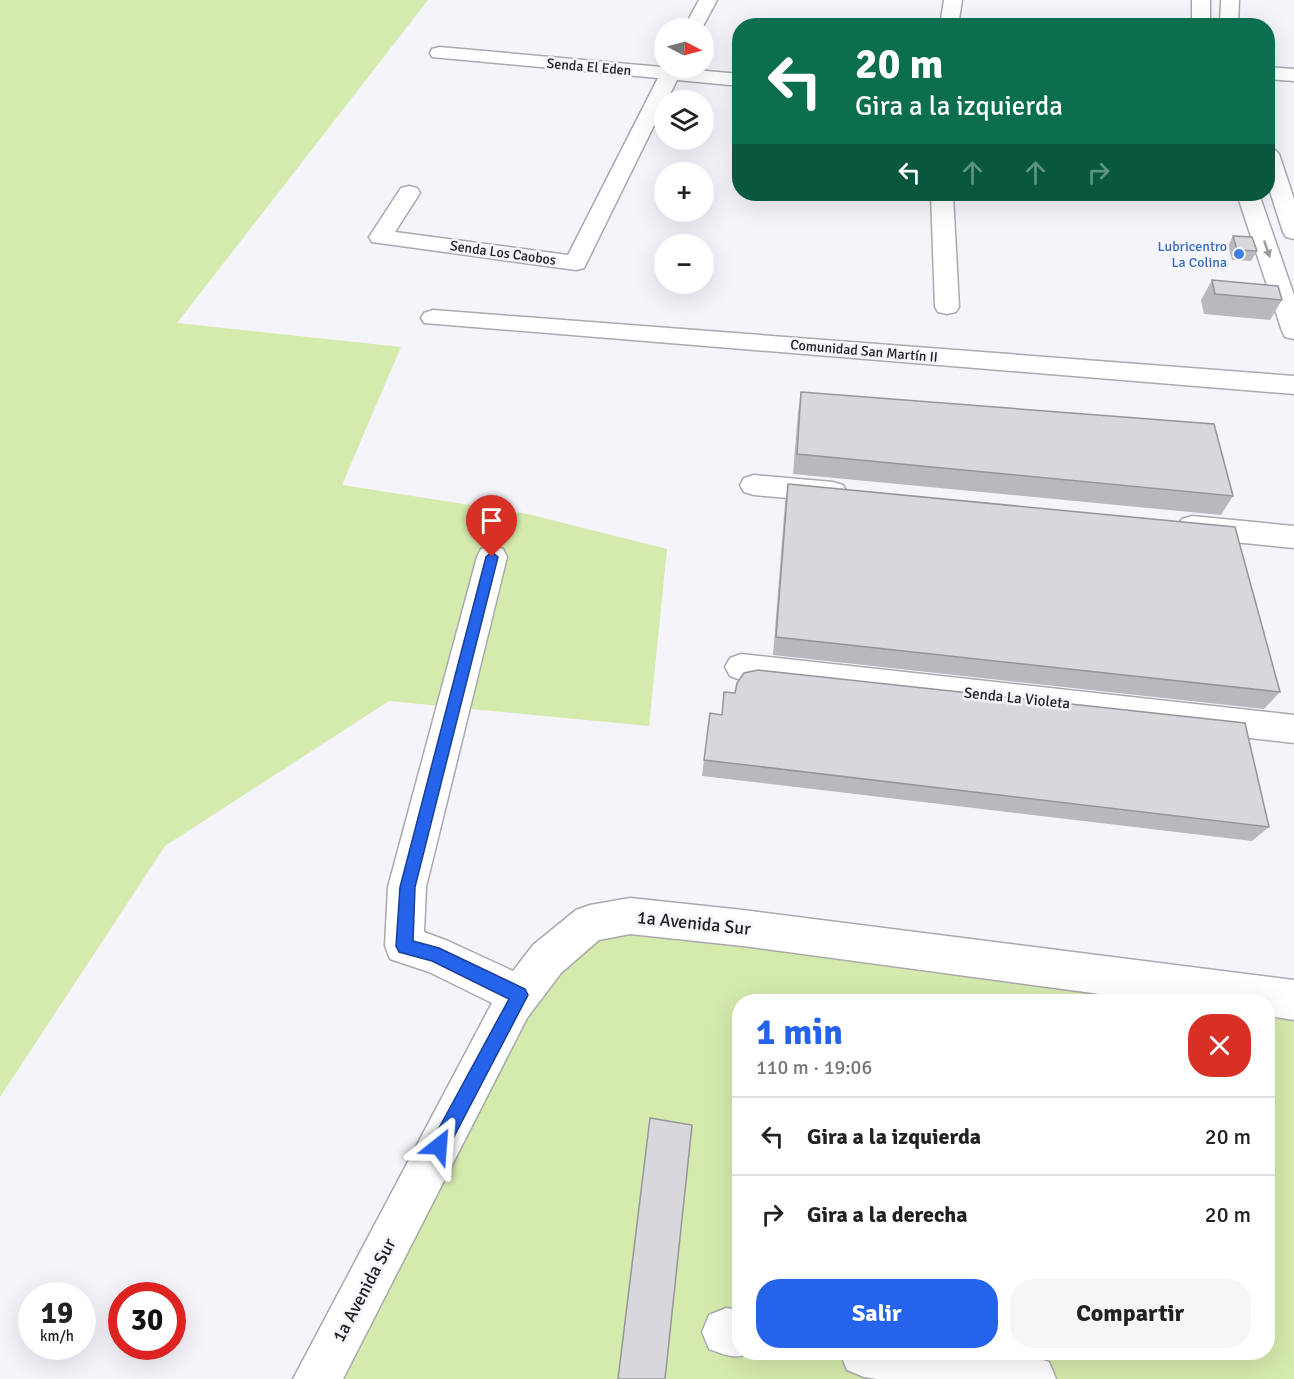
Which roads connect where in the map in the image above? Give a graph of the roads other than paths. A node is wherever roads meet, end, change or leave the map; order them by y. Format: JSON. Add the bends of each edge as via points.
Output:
{"nodes":[{"id":1,"x":708,"y":0,"type":"edge"},
{"id":2,"x":953,"y":0,"type":"edge"},
{"id":3,"x":1201,"y":0,"type":"edge"},
{"id":4,"x":1230,"y":0,"type":"edge"},
{"id":5,"x":698,"y":18,"type":"edge"},
{"id":6,"x":950,"y":18,"type":"edge"},
{"id":7,"x":1201,"y":18,"type":"edge"},
{"id":8,"x":1229,"y":18,"type":"edge"},
{"id":9,"x":439,"y":53,"type":"dead end"},
{"id":10,"x":654,"y":70,"type":"edge"},
{"id":11,"x":1275,"y":74,"type":"edge"},
{"id":12,"x":1294,"y":75,"type":"edge"},
{"id":13,"x":714,"y":77,"type":"edge"},
{"id":14,"x":668,"y":78,"type":"edge"},
{"id":15,"x":732,"y":79,"type":"edge"},
{"id":16,"x":1275,"y":175,"type":"edge"},
{"id":17,"x":409,"y":193,"type":"dead end"},
{"id":18,"x":942,"y":201,"type":"edge"},
{"id":19,"x":1250,"y":201,"type":"edge"},
{"id":20,"x":1294,"y":232,"type":"edge"},
{"id":21,"x":947,"y":307,"type":"dead end"},
{"id":22,"x":433,"y":318,"type":"dead end"},
{"id":23,"x":1294,"y":331,"type":"edge"},
{"id":24,"x":1294,"y":386,"type":"edge"},
{"id":25,"x":754,"y":485,"type":"dead end"},
{"id":26,"x":860,"y":495,"type":"edge"},
{"id":27,"x":1165,"y":524,"type":"edge"},
{"id":28,"x":1294,"y":537,"type":"edge"},
{"id":29,"x":492,"y":557,"type":"dead end"},
{"id":30,"x":741,"y":666,"type":"dead end"},
{"id":31,"x":1294,"y":729,"type":"edge"},
{"id":32,"x":1248,"y":994,"type":"edge"},
{"id":33,"x":519,"y":995,"type":"junction"},
{"id":34,"x":1275,"y":998,"type":"edge"},
{"id":35,"x":1294,"y":1000,"type":"edge"},
{"id":36,"x":909,"y":1360,"type":"edge"},
{"id":37,"x":317,"y":1379,"type":"edge"},
{"id":38,"x":1032,"y":1379,"type":"edge"}],
"edges":[{"from":1,"to":5,"type":"main road"},
{"from":2,"to":6,"type":"main road"},
{"from":3,"to":7,"type":"main road"},
{"from":4,"to":8,"type":"main road"},
{"from":9,"to":10,"type":"main road","name":"Senda El Eden"},
{"from":11,"to":12,"type":"main road"},
{"from":13,"to":15,"type":"main road","name":"Senda El Eden"},
{"from":14,"to":17,"type":"main road","name":"Senda Los Caobos","via":[[576,263],[380,237]]},
{"from":16,"to":20,"type":"main road"},
{"from":18,"to":21,"type":"main road"},
{"from":19,"to":23,"type":"main road","one_way":true},
{"from":22,"to":24,"type":"main road","name":"Comunidad San Martín II"},
{"from":25,"to":26,"type":"main road"},
{"from":27,"to":28,"type":"main road"},
{"from":29,"to":33,"type":"main road","via":[[407,887],[404,946],[434,954]]},
{"from":30,"to":31,"type":"main road","name":"Senda La Violeta"},
{"from":32,"to":33,"type":"main road","name":"1a Avenida Sur","via":[[630,916],[590,923],[547,959]]},
{"from":33,"to":37,"type":"main road","name":"1a Avenida Sur"},
{"from":34,"to":35,"type":"main road","name":"1a Avenida Sur"},
{"from":36,"to":38,"type":"main road"}]}
